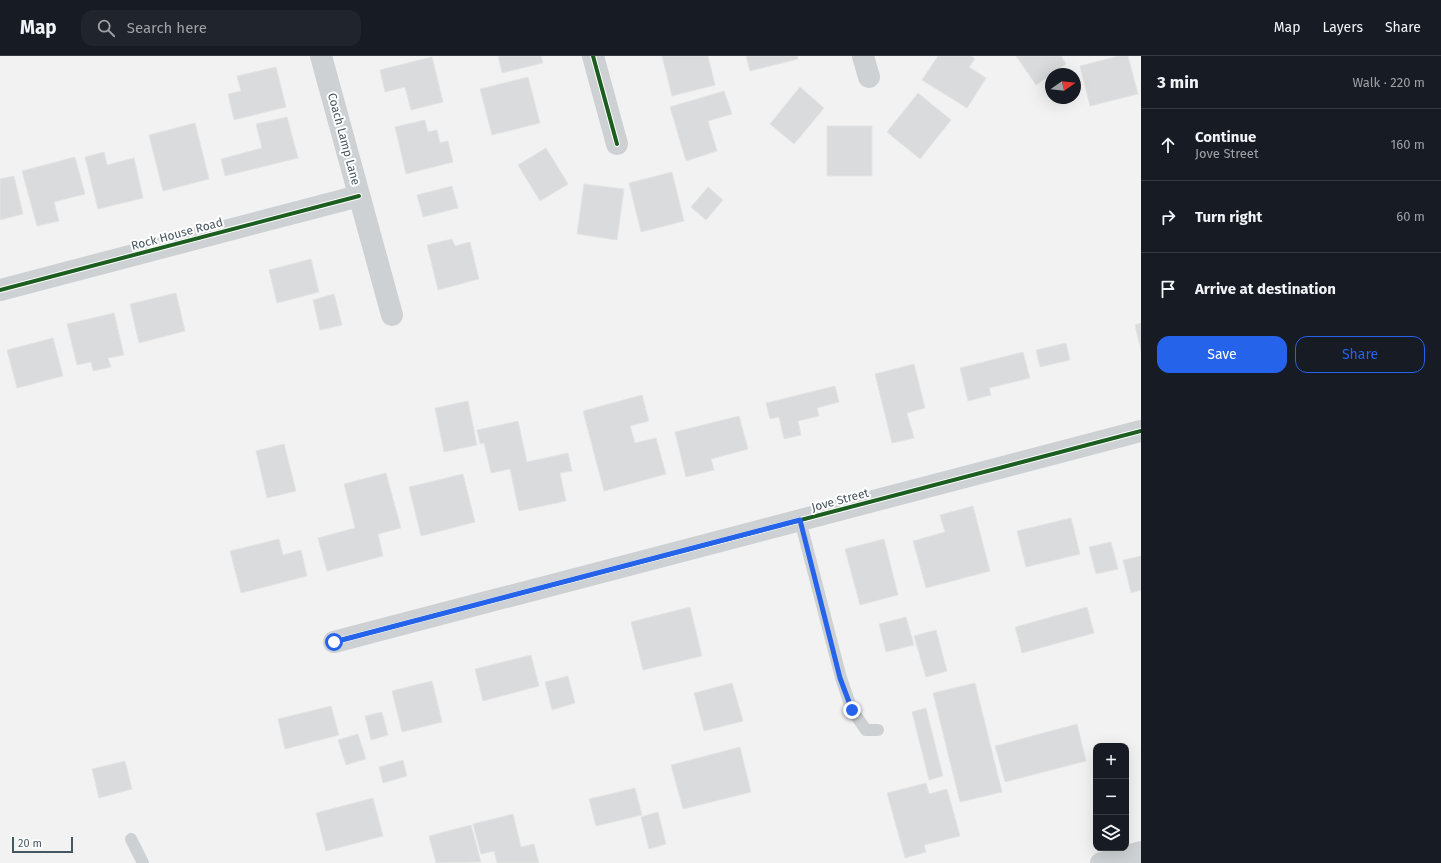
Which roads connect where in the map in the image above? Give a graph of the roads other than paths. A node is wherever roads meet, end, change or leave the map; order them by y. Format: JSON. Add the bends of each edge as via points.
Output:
{"nodes":[{"id":1,"x":322,"y":56,"type":"edge"},
{"id":2,"x":593,"y":56,"type":"edge"},
{"id":3,"x":863,"y":56,"type":"edge"},
{"id":4,"x":869,"y":77,"type":"dead end"},
{"id":5,"x":617,"y":144,"type":"dead end"},
{"id":6,"x":359,"y":196,"type":"junction"},
{"id":7,"x":0,"y":290,"type":"edge"},
{"id":8,"x":392,"y":314,"type":"dead end"},
{"id":9,"x":1141,"y":431,"type":"edge"},
{"id":10,"x":800,"y":520,"type":"junction"},
{"id":11,"x":334,"y":642,"type":"dead end"},
{"id":12,"x":878,"y":730,"type":"dead end"},
{"id":13,"x":131,"y":839,"type":"dead end"},
{"id":14,"x":1141,"y":852,"type":"edge"},
{"id":15,"x":144,"y":863,"type":"edge"},
{"id":16,"x":1100,"y":863,"type":"edge"}],
"edges":[{"from":1,"to":6,"type":"street","name":"Coach Lamp Lane"},
{"from":2,"to":5,"type":"street"},
{"from":3,"to":4,"type":"street"},
{"from":6,"to":7,"type":"street","name":"Rock House Road"},
{"from":6,"to":8,"type":"street","name":"Coach Lamp Lane"},
{"from":9,"to":10,"type":"street","name":"Jove Street"},
{"from":10,"to":11,"type":"street","name":"Jove Street"},
{"from":10,"to":12,"type":"lane","via":[[840,678],[852,710],[866,730]]},
{"from":13,"to":15,"type":"lane"},
{"from":14,"to":16,"type":"street"}]}
